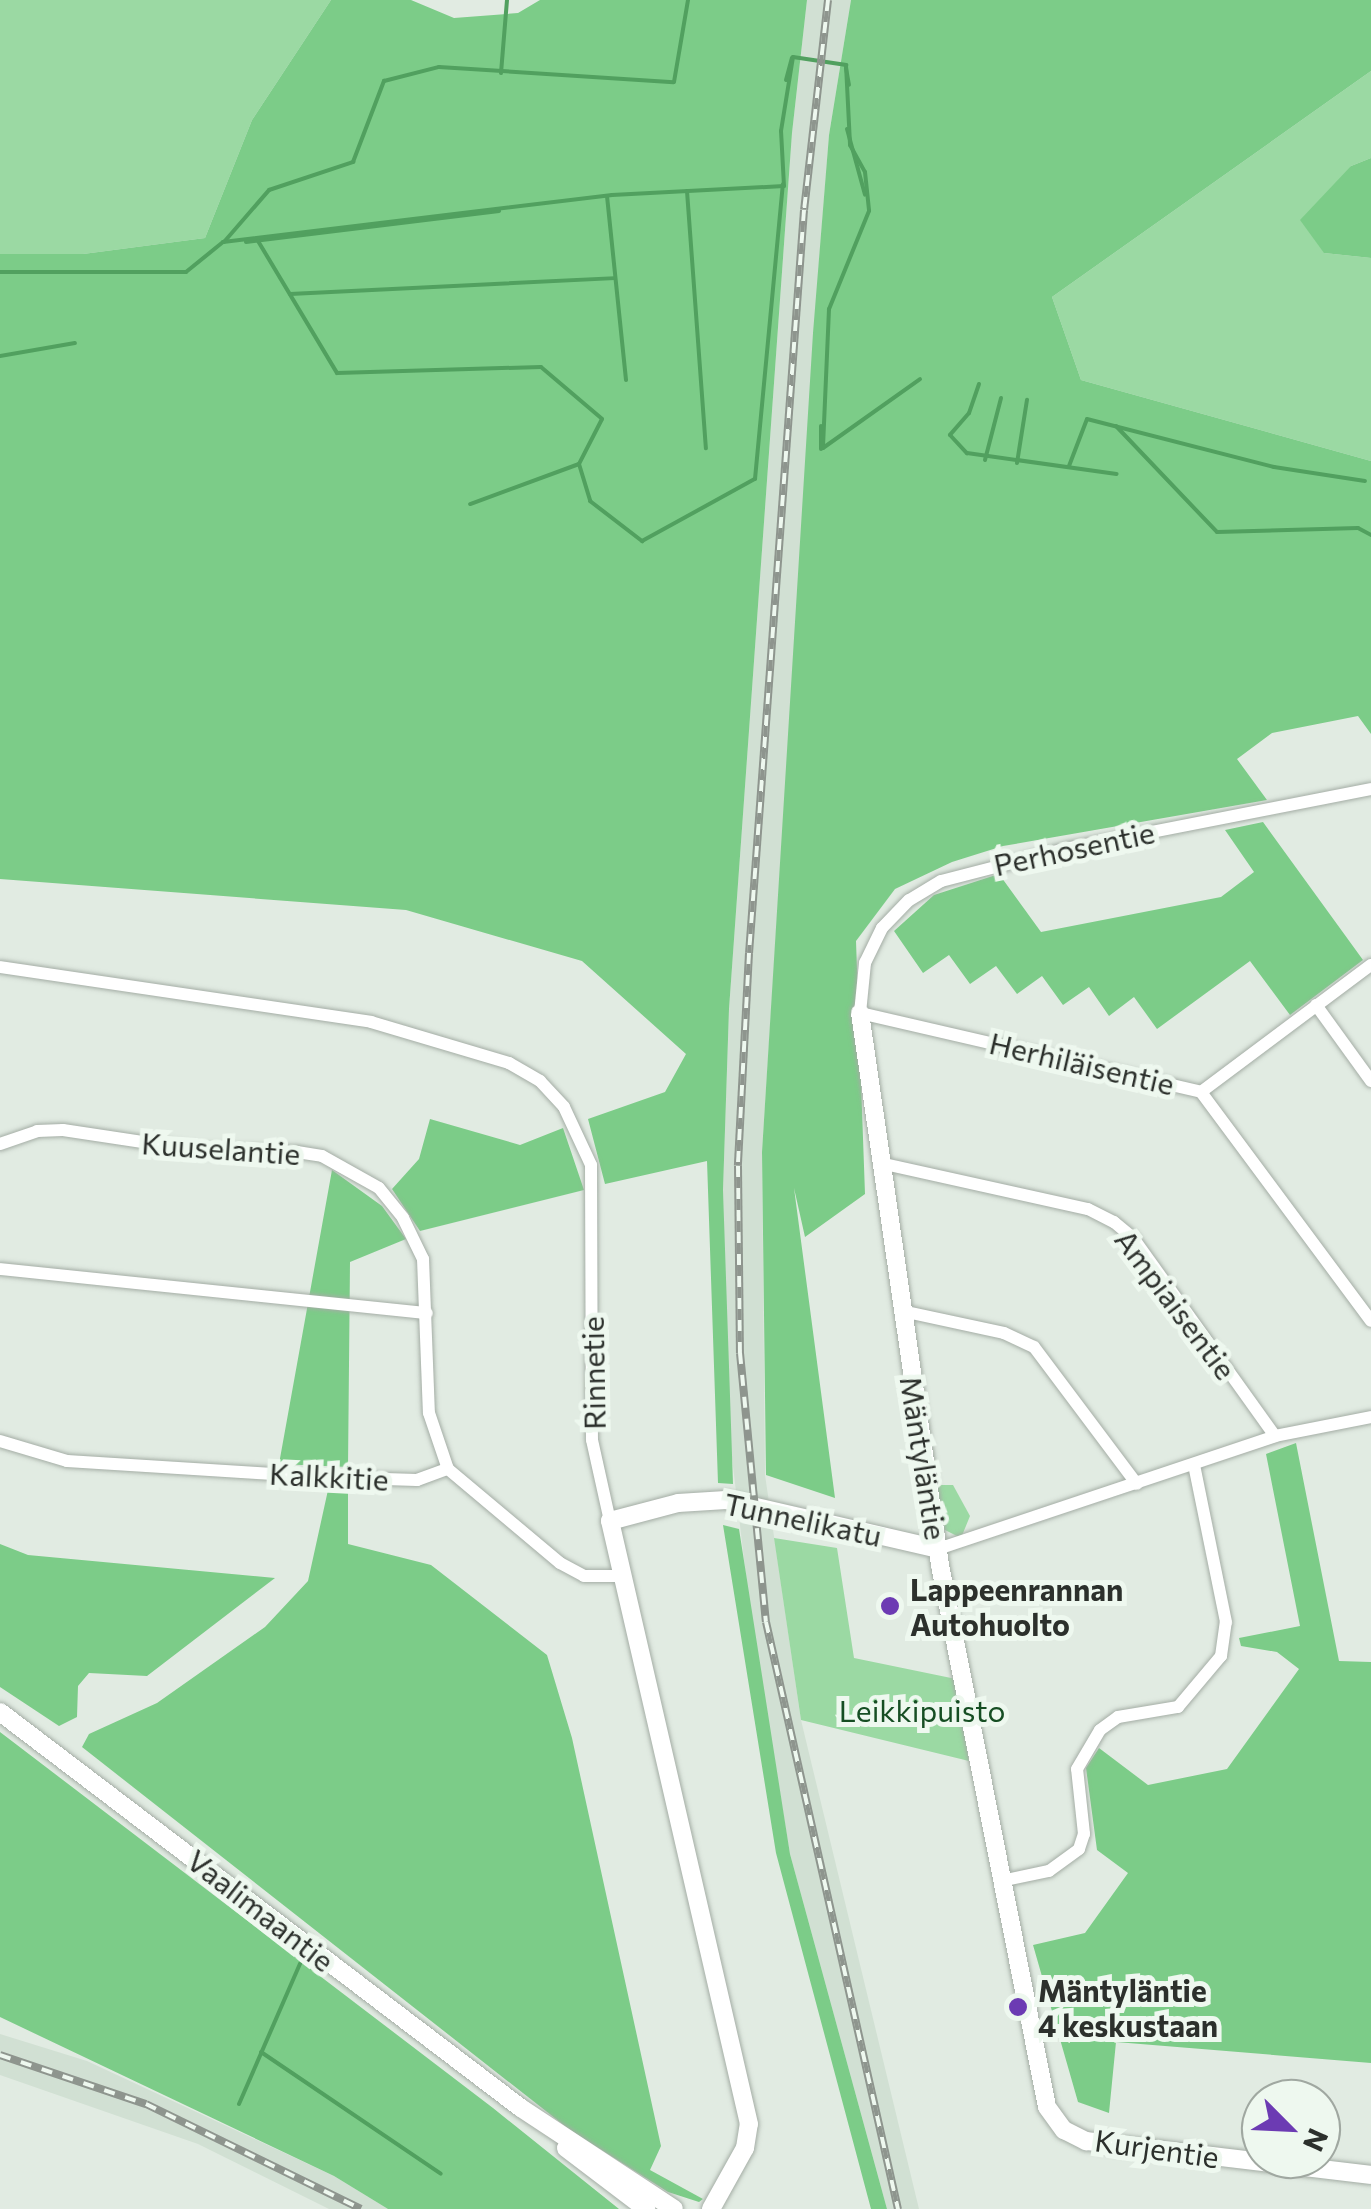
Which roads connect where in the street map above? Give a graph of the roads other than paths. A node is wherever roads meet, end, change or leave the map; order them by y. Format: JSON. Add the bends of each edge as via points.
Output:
{"nodes":[{"id":1,"x":1371,"y":788,"type":"edge"},
{"id":2,"x":1371,"y":965,"type":"edge"},
{"id":3,"x":0,"y":968,"type":"edge"},
{"id":4,"x":1316,"y":1005,"type":"junction"},
{"id":5,"x":860,"y":1013,"type":"junction"},
{"id":6,"x":1371,"y":1081,"type":"edge"},
{"id":7,"x":1200,"y":1092,"type":"junction"},
{"id":8,"x":0,"y":1144,"type":"edge"},
{"id":9,"x":880,"y":1163,"type":"junction"},
{"id":10,"x":0,"y":1269,"type":"edge"},
{"id":11,"x":902,"y":1311,"type":"junction"},
{"id":12,"x":427,"y":1313,"type":"junction"},
{"id":13,"x":1371,"y":1321,"type":"edge"},
{"id":14,"x":1371,"y":1418,"type":"edge"},
{"id":15,"x":1275,"y":1436,"type":"junction"},
{"id":16,"x":0,"y":1441,"type":"edge"},
{"id":17,"x":1194,"y":1465,"type":"junction"},
{"id":18,"x":448,"y":1469,"type":"junction"},
{"id":19,"x":1137,"y":1484,"type":"junction"},
{"id":20,"x":610,"y":1520,"type":"junction"},
{"id":21,"x":938,"y":1549,"type":"junction"},
{"id":22,"x":622,"y":1576,"type":"junction"},
{"id":23,"x":0,"y":1712,"type":"edge"},
{"id":24,"x":1001,"y":1881,"type":"junction"},
{"id":25,"x":521,"y":2108,"type":"junction"},
{"id":26,"x":1064,"y":2130,"type":"joint"},
{"id":27,"x":1371,"y":2175,"type":"edge"},
{"id":28,"x":646,"y":2209,"type":"edge"},
{"id":29,"x":674,"y":2209,"type":"edge"},
{"id":30,"x":711,"y":2209,"type":"edge"}],
"edges":[{"from":1,"to":5,"type":"street","name":"Perhosentie","via":[[1069,848],[941,881],[909,900],[882,928],[866,963]]},
{"from":2,"to":4,"type":"street"},
{"from":3,"to":20,"type":"street","name":"Rinnetie","via":[[371,1022],[510,1063],[540,1081],[564,1107],[591,1165],[592,1440]]},
{"from":4,"to":6,"type":"street"},
{"from":4,"to":7,"type":"street"},
{"from":5,"to":7,"type":"street","name":"Herhiläisentie"},
{"from":5,"to":9,"type":"street","name":"Mäntyläntie"},
{"from":7,"to":13,"type":"street","name":"Herhiläisentie"},
{"from":8,"to":12,"type":"street","name":"Kuuselantie","via":[[63,1130],[196,1150],[322,1156],[378,1188],[403,1218],[422,1259]]},
{"from":9,"to":11,"type":"street","name":"Mäntyläntie"},
{"from":9,"to":15,"type":"street","name":"Ampiaisentie","via":[[1088,1209],[1114,1222],[1134,1239]]},
{"from":10,"to":12,"type":"street"},
{"from":11,"to":19,"type":"street","via":[[1004,1333],[1034,1347]]},
{"from":11,"to":21,"type":"street","name":"Mäntyläntie"},
{"from":12,"to":18,"type":"street","name":"Kuuselantie","via":[[429,1413]]},
{"from":14,"to":15,"type":"street"},
{"from":15,"to":17,"type":"street"},
{"from":16,"to":18,"type":"street","name":"Kalkkitie","via":[[67,1461],[320,1477],[417,1480]]},
{"from":17,"to":19,"type":"street"},
{"from":17,"to":24,"type":"street","via":[[1226,1622],[1221,1656],[1178,1706],[1118,1717],[1100,1730],[1077,1768],[1084,1834],[1079,1849],[1049,1871]]},
{"from":18,"to":22,"type":"street","via":[[560,1563],[584,1576]]},
{"from":19,"to":21,"type":"street"},
{"from":20,"to":21,"type":"street","name":"Tunnelikatu","via":[[678,1503],[726,1500]]},
{"from":20,"to":22,"type":"street","name":"Rinnetie"},
{"from":21,"to":24,"type":"street","name":"Mäntyläntie"},
{"from":22,"to":30,"type":"street","name":"Rinnetie","via":[[749,2124],[745,2148]]},
{"from":23,"to":25,"type":"street","name":"Vaalimaantie"},
{"from":24,"to":26,"type":"street","name":"Mäntyläntie","via":[[1047,2107]]},
{"from":25,"to":28,"type":"street","name":"Vaalimaantie"},
{"from":25,"to":29,"type":"street","name":"Vaalimaantie"},
{"from":26,"to":27,"type":"street","name":"Kurjentie","via":[[1086,2141]]}]}
